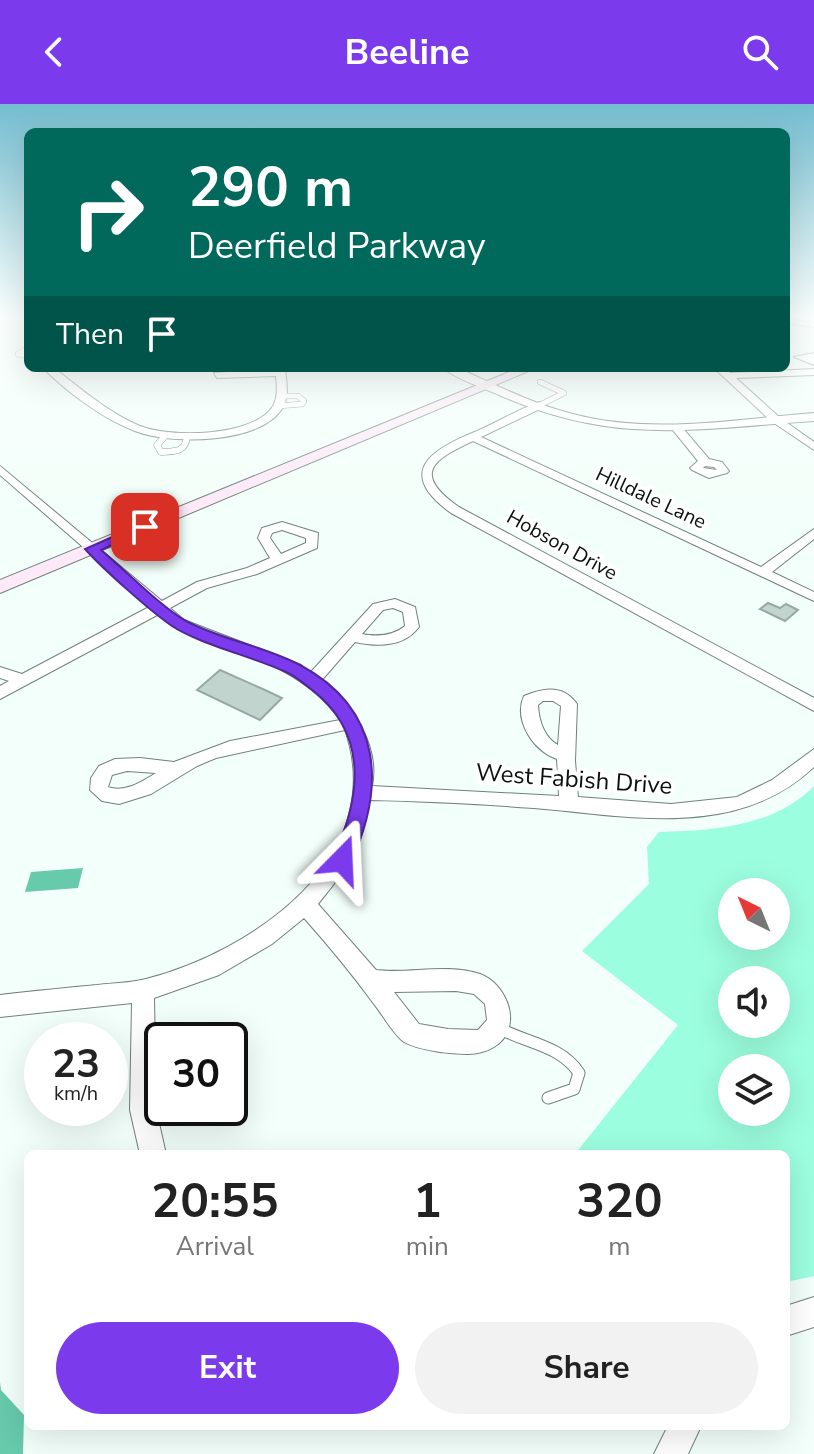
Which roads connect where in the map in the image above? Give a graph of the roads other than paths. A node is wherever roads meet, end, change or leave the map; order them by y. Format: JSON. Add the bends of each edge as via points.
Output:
{"nodes":[{"id":1,"x":62,"y":378,"type":"edge"},
{"id":2,"x":280,"y":378,"type":"edge"},
{"id":3,"x":472,"y":378,"type":"edge"},
{"id":4,"x":492,"y":378,"type":"edge"},
{"id":5,"x":499,"y":378,"type":"edge"},
{"id":6,"x":730,"y":378,"type":"edge"},
{"id":7,"x":540,"y":382,"type":"dead end"},
{"id":8,"x":484,"y":383,"type":"junction"},
{"id":9,"x":540,"y":405,"type":"junction"},
{"id":10,"x":814,"y":417,"type":"edge"},
{"id":11,"x":775,"y":419,"type":"junction"},
{"id":12,"x":676,"y":427,"type":"junction"},
{"id":13,"x":165,"y":436,"type":"junction"},
{"id":14,"x":471,"y":436,"type":"junction"},
{"id":15,"x":187,"y":437,"type":"junction"},
{"id":16,"x":814,"y":447,"type":"edge"},
{"id":17,"x":705,"y":462,"type":"dead end"},
{"id":18,"x":0,"y":469,"type":"edge"},
{"id":19,"x":814,"y":533,"type":"edge"},
{"id":20,"x":87,"y":544,"type":"junction"},
{"id":21,"x":278,"y":560,"type":"dead end"},
{"id":22,"x":762,"y":573,"type":"junction"},
{"id":23,"x":0,"y":574,"type":"edge"},
{"id":24,"x":0,"y":587,"type":"edge"},
{"id":25,"x":814,"y":597,"type":"edge"},
{"id":26,"x":158,"y":608,"type":"junction"},
{"id":27,"x":352,"y":636,"type":"dead end"},
{"id":28,"x":0,"y":672,"type":"edge"},
{"id":29,"x":24,"y":681,"type":"junction"},
{"id":30,"x":312,"y":681,"type":"junction"},
{"id":31,"x":0,"y":693,"type":"edge"},
{"id":32,"x":814,"y":705,"type":"edge"},
{"id":33,"x":351,"y":723,"type":"junction"},
{"id":34,"x":566,"y":755,"type":"dead end"},
{"id":35,"x":814,"y":756,"type":"edge"},
{"id":36,"x":175,"y":769,"type":"dead end"},
{"id":37,"x":363,"y":793,"type":"junction"},
{"id":38,"x":569,"y":804,"type":"junction"},
{"id":39,"x":305,"y":905,"type":"junction"},
{"id":40,"x":370,"y":980,"type":"junction"},
{"id":41,"x":143,"y":991,"type":"junction"},
{"id":42,"x":0,"y":1006,"type":"edge"},
{"id":43,"x":497,"y":1027,"type":"junction"},
{"id":44,"x":548,"y":1098,"type":"dead end"},
{"id":45,"x":152,"y":1150,"type":"edge"},
{"id":46,"x":814,"y":1312,"type":"edge"},
{"id":47,"x":790,"y":1320,"type":"edge"},
{"id":48,"x":683,"y":1430,"type":"edge"},
{"id":49,"x":670,"y":1454,"type":"edge"}],
"edges":[{"from":1,"to":13,"type":"street","via":[[129,425]]},
{"from":2,"to":15,"type":"street","via":[[279,401],[269,416],[241,429]]},
{"from":3,"to":8,"type":"street"},
{"from":4,"to":8,"type":"main road"},
{"from":5,"to":8,"type":"main road"},
{"from":6,"to":11,"type":"street"},
{"from":7,"to":9,"type":"lane","via":[[564,393]]},
{"from":8,"to":9,"type":"street"},
{"from":8,"to":20,"type":"main road"},
{"from":9,"to":12,"type":"street","via":[[588,422]]},
{"from":9,"to":14,"type":"street","name":"Hobson Drive"},
{"from":10,"to":11,"type":"street"},
{"from":11,"to":12,"type":"street"},
{"from":11,"to":16,"type":"street"},
{"from":12,"to":17,"type":"street"},
{"from":13,"to":15,"type":"street"},
{"from":13,"to":15,"type":"lane","via":[[157,445],[161,452],[181,450]]},
{"from":14,"to":22,"type":"street","name":"Hilldale Lane"},
{"from":14,"to":32,"type":"street","name":"Hobson Drive","via":[[444,448],[426,466],[428,486],[441,501]]},
{"from":18,"to":20,"type":"street"},
{"from":19,"to":22,"type":"street"},
{"from":20,"to":23,"type":"main road"},
{"from":20,"to":24,"type":"main road"},
{"from":20,"to":26,"type":"street"},
{"from":21,"to":26,"type":"street","via":[[202,585]]},
{"from":22,"to":25,"type":"street","name":"Hilldale Lane"},
{"from":26,"to":29,"type":"street"},
{"from":26,"to":30,"type":"street","via":[[196,632],[295,669]]},
{"from":27,"to":30,"type":"street"},
{"from":28,"to":29,"type":"street"},
{"from":29,"to":31,"type":"street"},
{"from":30,"to":33,"type":"street"},
{"from":33,"to":36,"type":"street","via":[[228,746]]},
{"from":33,"to":37,"type":"street","via":[[363,756]]},
{"from":34,"to":38,"type":"street"},
{"from":35,"to":38,"type":"street","name":"West Fabish Drive","via":[[785,782],[737,804],[672,812]]},
{"from":37,"to":38,"type":"street","name":"West Fabish Drive"},
{"from":37,"to":39,"type":"street","via":[[342,860]]},
{"from":39,"to":40,"type":"street"},
{"from":39,"to":41,"type":"street","via":[[237,955]]},
{"from":40,"to":43,"type":"street","via":[[411,1033],[420,1037],[478,1042]]},
{"from":40,"to":43,"type":"street","via":[[478,983],[497,1003]]},
{"from":41,"to":42,"type":"street"},
{"from":41,"to":45,"type":"street","via":[[143,1110]]},
{"from":43,"to":44,"type":"lane","via":[[557,1049],[574,1063],[579,1073],[574,1089]]},
{"from":46,"to":47,"type":"street"},
{"from":48,"to":49,"type":"street"}]}
